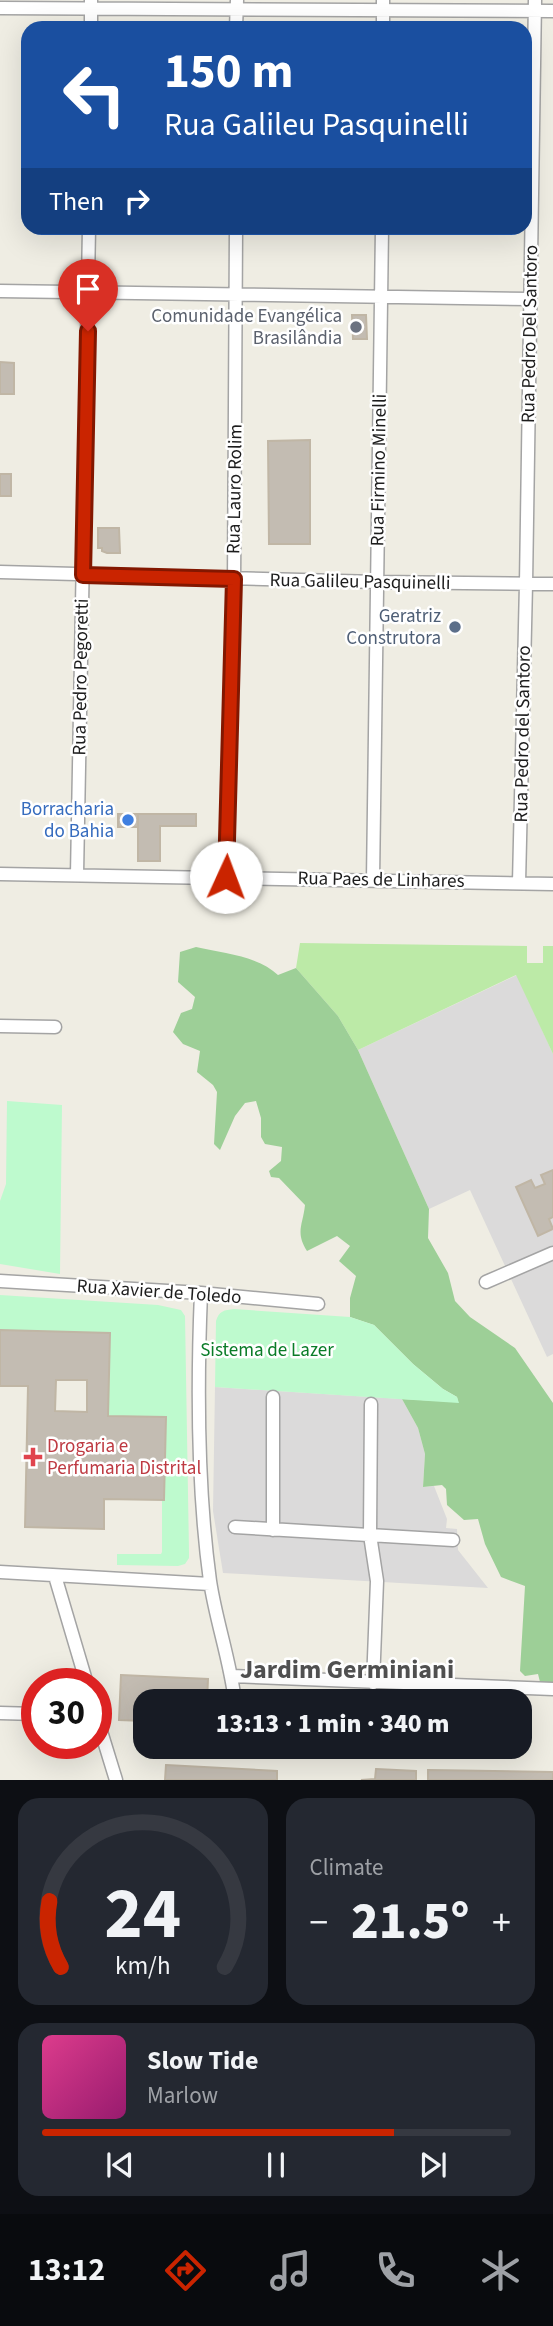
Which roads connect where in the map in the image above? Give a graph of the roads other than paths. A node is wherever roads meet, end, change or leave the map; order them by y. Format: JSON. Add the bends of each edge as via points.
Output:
{"nodes":[{"id":1,"x":91,"y":5,"type":"edge"},
{"id":2,"x":237,"y":6,"type":"edge"},
{"id":3,"x":383,"y":6,"type":"edge"},
{"id":4,"x":535,"y":6,"type":"edge"},
{"id":5,"x":0,"y":9,"type":"edge"},
{"id":6,"x":553,"y":11,"type":"edge"},
{"id":7,"x":532,"y":182,"type":"edge"},
{"id":8,"x":89,"y":235,"type":"edge"},
{"id":9,"x":236,"y":235,"type":"edge"},
{"id":10,"x":382,"y":235,"type":"edge"},
{"id":11,"x":531,"y":235,"type":"edge"},
{"id":12,"x":0,"y":291,"type":"edge"},
{"id":13,"x":88,"y":293,"type":"junction"},
{"id":14,"x":237,"y":295,"type":"junction"},
{"id":15,"x":381,"y":297,"type":"junction"},
{"id":16,"x":530,"y":299,"type":"junction"},
{"id":17,"x":0,"y":572,"type":"edge"},
{"id":18,"x":83,"y":575,"type":"junction"},
{"id":19,"x":234,"y":579,"type":"junction"},
{"id":20,"x":377,"y":582,"type":"junction"},
{"id":21,"x":526,"y":584,"type":"junction"},
{"id":22,"x":553,"y":584,"type":"edge"},
{"id":23,"x":0,"y":874,"type":"edge"},
{"id":24,"x":77,"y":875,"type":"junction"},
{"id":25,"x":226,"y":877,"type":"junction"},
{"id":26,"x":373,"y":880,"type":"junction"},
{"id":27,"x":519,"y":883,"type":"junction"},
{"id":28,"x":553,"y":884,"type":"edge"},
{"id":29,"x":0,"y":1026,"type":"edge"},
{"id":30,"x":55,"y":1027,"type":"dead end"},
{"id":31,"x":553,"y":1252,"type":"edge"},
{"id":32,"x":0,"y":1282,"type":"edge"},
{"id":33,"x":486,"y":1282,"type":"dead end"},
{"id":34,"x":201,"y":1293,"type":"junction"},
{"id":35,"x":317,"y":1304,"type":"dead end"},
{"id":36,"x":273,"y":1397,"type":"dead end"},
{"id":37,"x":371,"y":1404,"type":"dead end"},
{"id":38,"x":234,"y":1527,"type":"dead end"},
{"id":39,"x":273,"y":1530,"type":"junction"},
{"id":40,"x":370,"y":1535,"type":"junction"},
{"id":41,"x":453,"y":1540,"type":"dead end"},
{"id":42,"x":0,"y":1572,"type":"edge"},
{"id":43,"x":55,"y":1576,"type":"junction"},
{"id":44,"x":211,"y":1584,"type":"junction"},
{"id":45,"x":82,"y":1668,"type":"edge"},
{"id":46,"x":232,"y":1676,"type":"junction"},
{"id":47,"x":373,"y":1683,"type":"junction"},
{"id":48,"x":234,"y":1689,"type":"edge"},
{"id":49,"x":553,"y":1689,"type":"edge"},
{"id":50,"x":0,"y":1713,"type":"edge"},
{"id":51,"x":21,"y":1714,"type":"edge"},
{"id":52,"x":109,"y":1759,"type":"edge"},
{"id":53,"x":116,"y":1780,"type":"edge"}],
"edges":[{"from":1,"to":2,"type":"street"},
{"from":1,"to":5,"type":"street"},
{"from":2,"to":3,"type":"street"},
{"from":3,"to":4,"type":"street"},
{"from":4,"to":6,"type":"street"},
{"from":4,"to":7,"type":"street","name":"Rua Pedro Del Santoro"},
{"from":8,"to":13,"type":"street","name":"Rua Pedro Pegoretti"},
{"from":9,"to":14,"type":"street","name":"Rua Lauro Rolim"},
{"from":10,"to":15,"type":"street","name":"Rua Firmino Minelli"},
{"from":11,"to":16,"type":"street","name":"Rua Pedro Del Santoro"},
{"from":12,"to":13,"type":"street"},
{"from":13,"to":14,"type":"street"},
{"from":13,"to":18,"type":"street","name":"Rua Pedro Pegoretti"},
{"from":14,"to":15,"type":"street"},
{"from":14,"to":19,"type":"street","name":"Rua Lauro Rolim"},
{"from":15,"to":16,"type":"street"},
{"from":15,"to":20,"type":"street","name":"Rua Firmino Minelli"},
{"from":16,"to":21,"type":"street","name":"Rua Pedro Del Santoro"},
{"from":17,"to":18,"type":"street","name":"Rua Galileu Pasquinelli"},
{"from":18,"to":19,"type":"street","name":"Rua Galileu Pasquinelli"},
{"from":18,"to":24,"type":"street","name":"Rua Pedro Pegoretti"},
{"from":19,"to":20,"type":"street","name":"Rua Galileu Pasquinelli"},
{"from":19,"to":25,"type":"street","name":"Rua Lauro Rolim"},
{"from":20,"to":21,"type":"street","name":"Rua Galileu Pasquinelli"},
{"from":20,"to":26,"type":"street","name":"Rua Firmino Minelli"},
{"from":21,"to":22,"type":"street","name":"Rua Galileu Pasquinelli"},
{"from":21,"to":27,"type":"street","name":"Rua Pedro del Santoro"},
{"from":23,"to":24,"type":"street","name":"Rua Paes de Linhares"},
{"from":24,"to":25,"type":"street","name":"Rua Paes de Linhares"},
{"from":25,"to":26,"type":"street","name":"Rua Paes de Linhares"},
{"from":26,"to":27,"type":"street","name":"Rua Paes de Linhares"},
{"from":27,"to":28,"type":"street","name":"Rua Paes de Linhares"},
{"from":29,"to":30,"type":"street"},
{"from":31,"to":33,"type":"street"},
{"from":32,"to":34,"type":"street","name":"Rua Xavier de Toledo"},
{"from":34,"to":35,"type":"street","name":"Rua Xavier de Toledo"},
{"from":34,"to":44,"type":"street","via":[[203,1509]]},
{"from":36,"to":39,"type":"street"},
{"from":37,"to":40,"type":"street"},
{"from":38,"to":39,"type":"street"},
{"from":39,"to":40,"type":"street"},
{"from":40,"to":41,"type":"street"},
{"from":40,"to":47,"type":"street","via":[[377,1581]]},
{"from":42,"to":43,"type":"street"},
{"from":43,"to":44,"type":"street"},
{"from":43,"to":45,"type":"street"},
{"from":44,"to":46,"type":"street"},
{"from":46,"to":47,"type":"street"},
{"from":46,"to":48,"type":"street"},
{"from":47,"to":49,"type":"street"},
{"from":50,"to":51,"type":"street"},
{"from":52,"to":53,"type":"street"}]}
